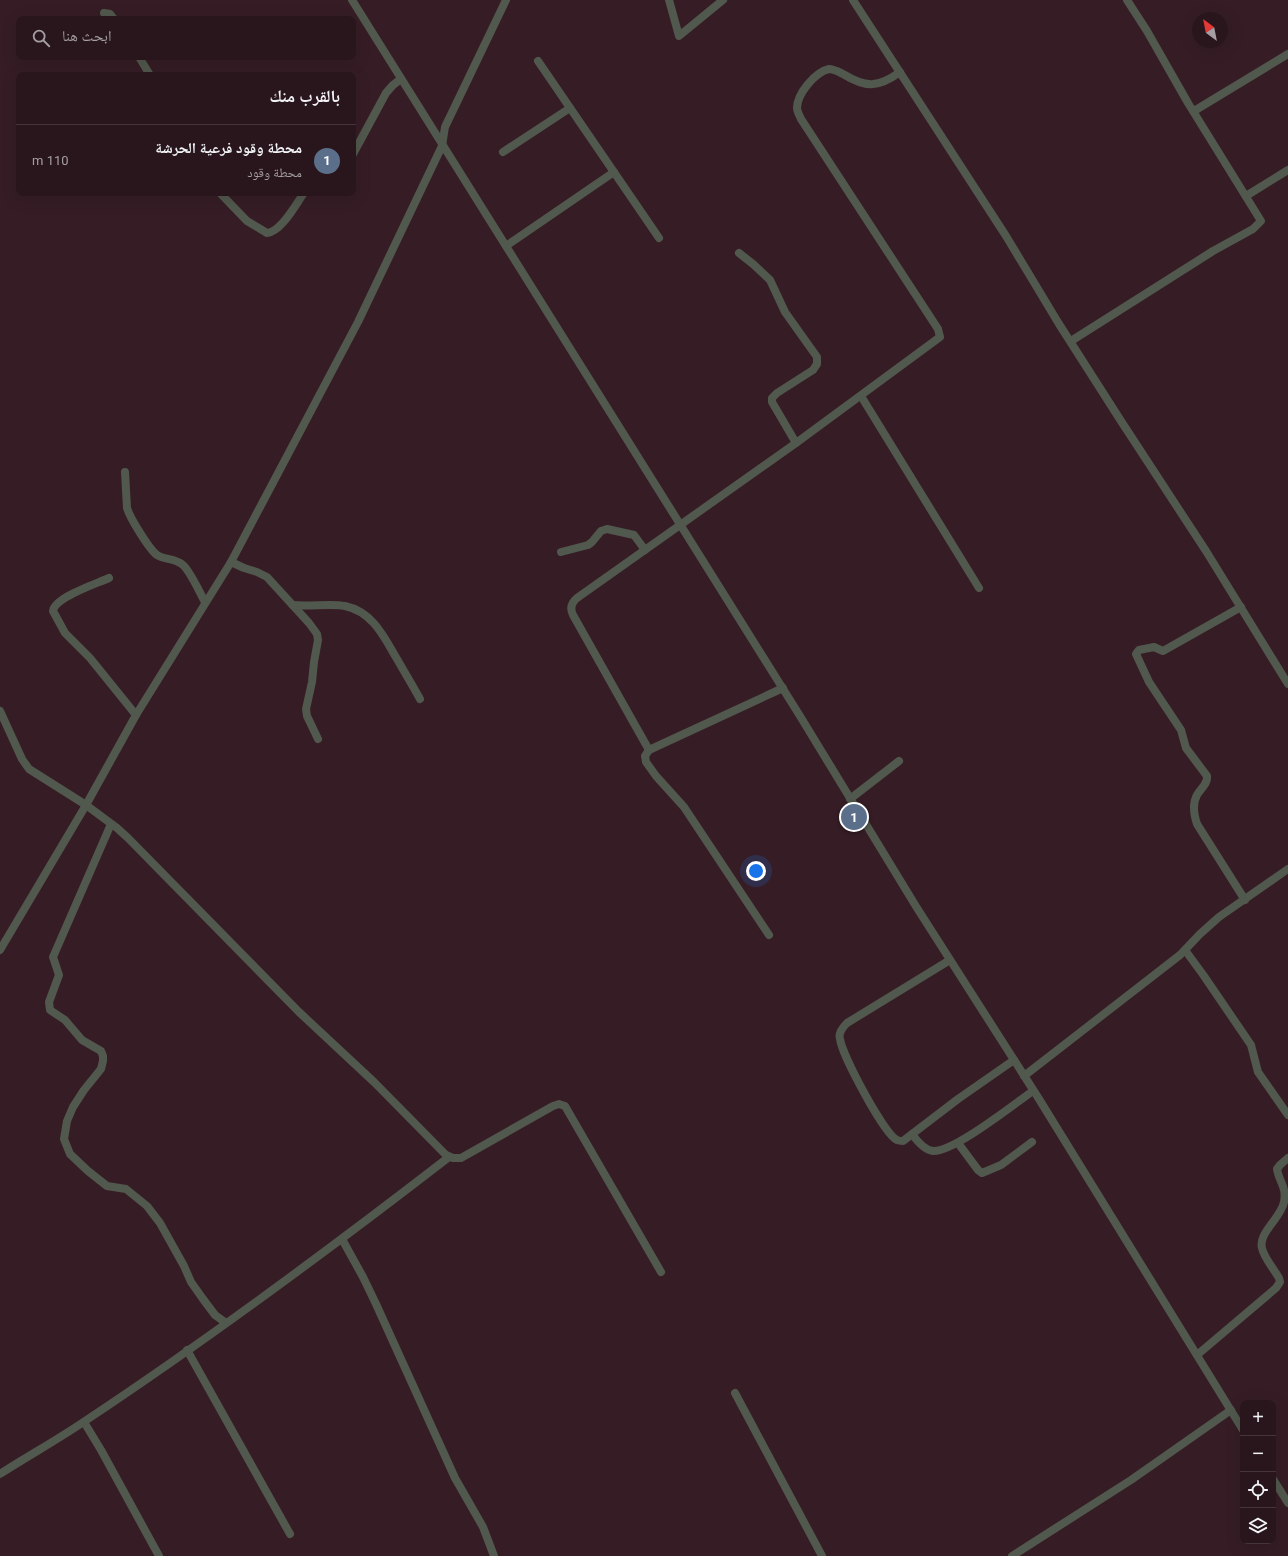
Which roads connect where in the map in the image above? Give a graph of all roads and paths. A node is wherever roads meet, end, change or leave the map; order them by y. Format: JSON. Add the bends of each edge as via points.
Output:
{"nodes":[{"id":1,"x":352,"y":0,"type":"edge"},
{"id":2,"x":506,"y":0,"type":"edge"},
{"id":3,"x":670,"y":0,"type":"edge"},
{"id":4,"x":723,"y":0,"type":"edge"},
{"id":5,"x":853,"y":0,"type":"edge"},
{"id":6,"x":1127,"y":0,"type":"edge"},
{"id":7,"x":104,"y":13,"type":"dead end"},
{"id":8,"x":112,"y":16,"type":"edge"},
{"id":9,"x":1288,"y":54,"type":"edge"},
{"id":10,"x":141,"y":60,"type":"edge"},
{"id":11,"x":538,"y":61,"type":"dead end"},
{"id":12,"x":148,"y":72,"type":"edge"},
{"id":13,"x":900,"y":72,"type":"junction"},
{"id":14,"x":401,"y":79,"type":"junction"},
{"id":15,"x":570,"y":108,"type":"junction"},
{"id":16,"x":1194,"y":111,"type":"junction"},
{"id":17,"x":442,"y":146,"type":"junction"},
{"id":18,"x":356,"y":148,"type":"edge"},
{"id":19,"x":503,"y":152,"type":"dead end"},
{"id":20,"x":1288,"y":170,"type":"edge"},
{"id":21,"x":614,"y":172,"type":"junction"},
{"id":22,"x":223,"y":196,"type":"edge"},
{"id":23,"x":302,"y":196,"type":"edge"},
{"id":24,"x":1246,"y":196,"type":"junction"},
{"id":25,"x":659,"y":238,"type":"dead end"},
{"id":26,"x":506,"y":246,"type":"junction"},
{"id":27,"x":739,"y":253,"type":"dead end"},
{"id":28,"x":1071,"y":341,"type":"junction"},
{"id":29,"x":860,"y":396,"type":"junction"},
{"id":30,"x":796,"y":443,"type":"junction"},
{"id":31,"x":125,"y":472,"type":"dead end"},
{"id":32,"x":680,"y":525,"type":"junction"},
{"id":33,"x":645,"y":550,"type":"junction"},
{"id":34,"x":561,"y":552,"type":"dead end"},
{"id":35,"x":230,"y":562,"type":"junction"},
{"id":36,"x":109,"y":578,"type":"dead end"},
{"id":37,"x":979,"y":588,"type":"dead end"},
{"id":38,"x":205,"y":602,"type":"junction"},
{"id":39,"x":293,"y":605,"type":"junction"},
{"id":40,"x":1241,"y":607,"type":"junction"},
{"id":41,"x":1288,"y":684,"type":"edge"},
{"id":42,"x":782,"y":688,"type":"junction"},
{"id":43,"x":420,"y":699,"type":"dead end"},
{"id":44,"x":0,"y":711,"type":"edge"},
{"id":45,"x":136,"y":715,"type":"junction"},
{"id":46,"x":318,"y":739,"type":"dead end"},
{"id":47,"x":649,"y":750,"type":"junction"},
{"id":48,"x":899,"y":761,"type":"dead end"},
{"id":49,"x":850,"y":799,"type":"junction"},
{"id":50,"x":86,"y":805,"type":"junction"},
{"id":51,"x":111,"y":824,"type":"junction"},
{"id":52,"x":1288,"y":869,"type":"edge"},
{"id":53,"x":1246,"y":900,"type":"junction"},
{"id":54,"x":769,"y":935,"type":"dead end"},
{"id":55,"x":0,"y":950,"type":"edge"},
{"id":56,"x":1185,"y":950,"type":"junction"},
{"id":57,"x":950,"y":960,"type":"junction"},
{"id":58,"x":1014,"y":1060,"type":"junction"},
{"id":59,"x":1024,"y":1076,"type":"junction"},
{"id":60,"x":1033,"y":1091,"type":"junction"},
{"id":61,"x":1288,"y":1115,"type":"edge"},
{"id":62,"x":912,"y":1134,"type":"junction"},
{"id":63,"x":1032,"y":1142,"type":"dead end"},
{"id":64,"x":958,"y":1143,"type":"junction"},
{"id":65,"x":449,"y":1157,"type":"junction"},
{"id":66,"x":1288,"y":1158,"type":"edge"},
{"id":67,"x":342,"y":1240,"type":"junction"},
{"id":68,"x":661,"y":1272,"type":"dead end"},
{"id":69,"x":226,"y":1323,"type":"junction"},
{"id":70,"x":187,"y":1350,"type":"junction"},
{"id":71,"x":1197,"y":1355,"type":"junction"},
{"id":72,"x":735,"y":1393,"type":"dead end"},
{"id":73,"x":1231,"y":1410,"type":"junction"},
{"id":74,"x":84,"y":1422,"type":"junction"},
{"id":75,"x":1240,"y":1425,"type":"edge"},
{"id":76,"x":0,"y":1474,"type":"edge"},
{"id":77,"x":1276,"y":1483,"type":"edge"},
{"id":78,"x":1288,"y":1503,"type":"edge"},
{"id":79,"x":290,"y":1534,"type":"dead end"},
{"id":80,"x":159,"y":1556,"type":"edge"},
{"id":81,"x":494,"y":1556,"type":"edge"},
{"id":82,"x":822,"y":1556,"type":"edge"},
{"id":83,"x":1012,"y":1556,"type":"edge"}],
"edges":[{"from":1,"to":14,"type":"street"},
{"from":2,"to":17,"type":"street","via":[[445,127]]},
{"from":3,"to":4,"type":"street","via":[[679,36]]},
{"from":5,"to":13,"type":"street"},
{"from":6,"to":16,"type":"street"},
{"from":7,"to":8,"type":"street"},
{"from":9,"to":16,"type":"street"},
{"from":10,"to":12,"type":"street"},
{"from":11,"to":15,"type":"street"},
{"from":13,"to":28,"type":"street"},
{"from":13,"to":29,"type":"street","via":[[878,84],[865,84],[830,69],[820,73],[810,82],[797,107],[810,134],[940,334],[939,339],[932,345]]},
{"from":14,"to":17,"type":"street"},
{"from":14,"to":18,"type":"street","via":[[386,93]]},
{"from":15,"to":19,"type":"street"},
{"from":15,"to":21,"type":"street"},
{"from":16,"to":24,"type":"street"},
{"from":17,"to":26,"type":"street"},
{"from":17,"to":35,"type":"street","via":[[358,322]]},
{"from":20,"to":24,"type":"street"},
{"from":21,"to":25,"type":"street"},
{"from":21,"to":26,"type":"street"},
{"from":22,"to":23,"type":"street","via":[[247,221],[269,233],[286,218]]},
{"from":24,"to":28,"type":"street","via":[[1261,219],[1260,223]]},
{"from":26,"to":32,"type":"street"},
{"from":27,"to":30,"type":"street","via":[[770,280],[790,321],[818,357],[813,370],[772,398]]},
{"from":28,"to":40,"type":"street"},
{"from":29,"to":30,"type":"street"},
{"from":29,"to":37,"type":"street"},
{"from":30,"to":32,"type":"street"},
{"from":31,"to":38,"type":"street","via":[[129,514],[156,555],[182,564]]},
{"from":32,"to":33,"type":"street"},
{"from":32,"to":42,"type":"street"},
{"from":33,"to":34,"type":"street","via":[[634,535],[607,529],[601,531],[588,545]]},
{"from":33,"to":47,"type":"street","via":[[574,601],[571,610]]},
{"from":35,"to":38,"type":"street"},
{"from":35,"to":39,"type":"street","via":[[267,577]]},
{"from":36,"to":45,"type":"street","via":[[66,597],[55,605],[53,611],[66,633],[90,658]]},
{"from":38,"to":45,"type":"street"},
{"from":39,"to":43,"type":"street","via":[[344,606],[366,616],[381,631]]},
{"from":39,"to":46,"type":"street","via":[[318,637],[306,709]]},
{"from":40,"to":41,"type":"street"},
{"from":40,"to":53,"type":"street","via":[[1163,651],[1154,647],[1139,650],[1136,654],[1149,682],[1181,730],[1186,748],[1207,776],[1207,781],[1194,800],[1197,824]]},
{"from":42,"to":47,"type":"street"},
{"from":42,"to":49,"type":"street"},
{"from":44,"to":50,"type":"street","via":[[29,769]]},
{"from":45,"to":50,"type":"street"},
{"from":47,"to":54,"type":"street","via":[[645,758],[651,770],[684,807]]},
{"from":48,"to":49,"type":"street"},
{"from":49,"to":57,"type":"street"},
{"from":50,"to":51,"type":"street"},
{"from":50,"to":55,"type":"street"},
{"from":51,"to":65,"type":"street"},
{"from":51,"to":69,"type":"street","via":[[53,957],[59,976],[49,1002],[50,1010],[65,1020],[82,1040],[101,1051],[103,1056],[101,1069],[73,1107],[64,1139],[70,1154],[88,1171],[107,1186],[126,1189],[147,1206],[160,1223],[203,1300],[215,1315]]},
{"from":52,"to":53,"type":"street"},
{"from":53,"to":56,"type":"street","via":[[1219,917]]},
{"from":56,"to":59,"type":"street"},
{"from":56,"to":61,"type":"street","via":[[1251,1046],[1258,1072]]},
{"from":57,"to":58,"type":"street"},
{"from":57,"to":62,"type":"street","via":[[847,1023],[839,1036],[856,1077],[886,1127],[898,1140],[903,1141]]},
{"from":58,"to":59,"type":"street"},
{"from":58,"to":62,"type":"street"},
{"from":59,"to":60,"type":"street"},
{"from":60,"to":64,"type":"street"},
{"from":60,"to":71,"type":"street"},
{"from":62,"to":64,"type":"street","via":[[923,1147],[931,1151],[942,1150]]},
{"from":63,"to":64,"type":"street","via":[[987,1173],[978,1170]]},
{"from":65,"to":67,"type":"street"},
{"from":65,"to":68,"type":"street","via":[[461,1158],[553,1106],[565,1106]]},
{"from":66,"to":71,"type":"street","via":[[1277,1170],[1285,1191],[1284,1202],[1281,1211],[1261,1240],[1262,1250],[1280,1282]]},
{"from":67,"to":69,"type":"street"},
{"from":67,"to":81,"type":"street","via":[[376,1304],[455,1478],[483,1527]]},
{"from":69,"to":70,"type":"street"},
{"from":70,"to":74,"type":"street"},
{"from":70,"to":79,"type":"street"},
{"from":71,"to":73,"type":"street"},
{"from":72,"to":82,"type":"street"},
{"from":73,"to":75,"type":"street"},
{"from":73,"to":83,"type":"street","via":[[1131,1480]]},
{"from":74,"to":76,"type":"street"},
{"from":74,"to":80,"type":"street"},
{"from":77,"to":78,"type":"street"}]}
